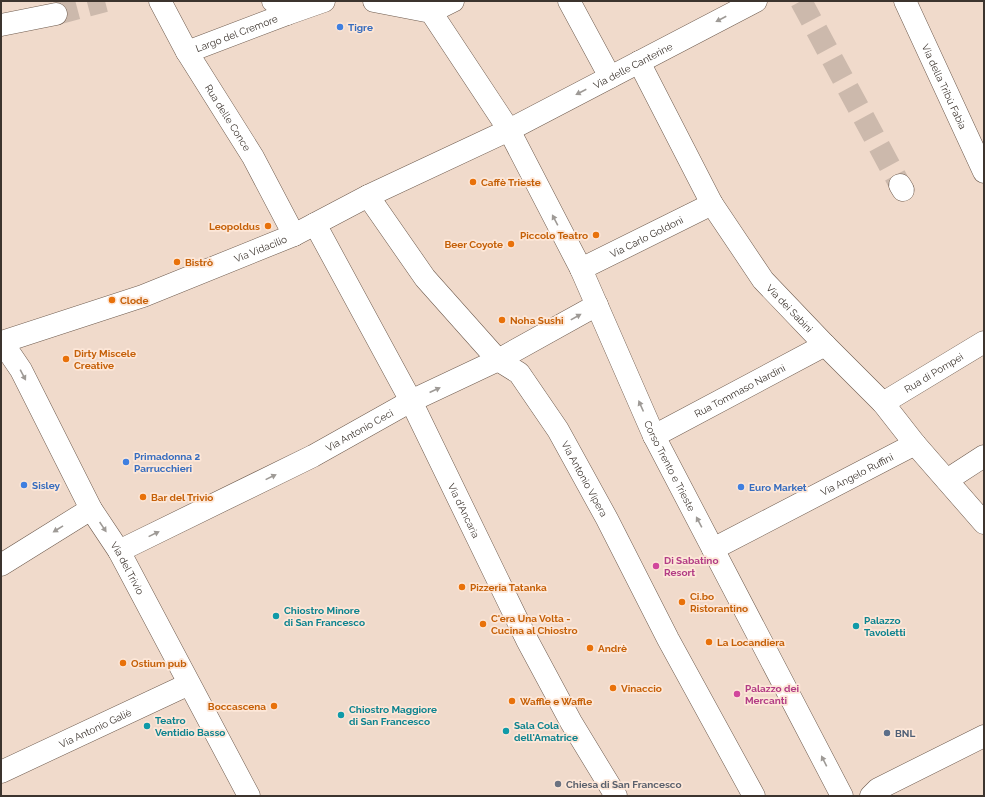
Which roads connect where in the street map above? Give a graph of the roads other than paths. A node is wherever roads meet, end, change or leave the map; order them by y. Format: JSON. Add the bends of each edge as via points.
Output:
{"nodes":[{"id":1,"x":160,"y":1,"type":"edge"},
{"id":2,"x":324,"y":1,"type":"edge"},
{"id":3,"x":374,"y":1,"type":"edge"},
{"id":4,"x":453,"y":1,"type":"edge"},
{"id":5,"x":569,"y":1,"type":"edge"},
{"id":6,"x":756,"y":1,"type":"edge"},
{"id":7,"x":905,"y":1,"type":"edge"},
{"id":8,"x":280,"y":7,"type":"edge"},
{"id":9,"x":50,"y":11,"type":"tunnel mouth"},
{"id":10,"x":431,"y":12,"type":"junction"},
{"id":11,"x":1,"y":25,"type":"edge"},
{"id":12,"x":187,"y":52,"type":"junction"},
{"id":13,"x":639,"y":62,"type":"junction"},
{"id":14,"x":610,"y":77,"type":"junction"},
{"id":15,"x":508,"y":130,"type":"junction"},
{"id":16,"x":984,"y":172,"type":"edge"},
{"id":17,"x":368,"y":196,"type":"junction"},
{"id":18,"x":712,"y":204,"type":"junction"},
{"id":19,"x":315,"y":224,"type":"junction"},
{"id":20,"x":294,"y":235,"type":"junction"},
{"id":21,"x":581,"y":269,"type":"junction"},
{"id":22,"x":597,"y":305,"type":"junction"},
{"id":23,"x":2,"y":342,"type":"edge"},
{"id":24,"x":984,"y":342,"type":"edge"},
{"id":25,"x":825,"y":345,"type":"junction"},
{"id":26,"x":498,"y":360,"type":"junction"},
{"id":27,"x":411,"y":401,"type":"junction"},
{"id":28,"x":884,"y":403,"type":"junction"},
{"id":29,"x":654,"y":436,"type":"junction"},
{"id":30,"x":915,"y":444,"type":"junction"},
{"id":31,"x":984,"y":456,"type":"edge"},
{"id":32,"x":947,"y":480,"type":"junction"},
{"id":33,"x":91,"y":509,"type":"junction"},
{"id":34,"x":984,"y":523,"type":"edge"},
{"id":35,"x":713,"y":549,"type":"junction"},
{"id":36,"x":119,"y":551,"type":"junction"},
{"id":37,"x":1,"y":565,"type":"edge"},
{"id":38,"x":189,"y":684,"type":"junction"},
{"id":39,"x":984,"y":736,"type":"edge"},
{"id":40,"x":1,"y":772,"type":"edge"},
{"id":41,"x":250,"y":796,"type":"edge"},
{"id":42,"x":616,"y":796,"type":"edge"},
{"id":43,"x":754,"y":796,"type":"edge"},
{"id":44,"x":842,"y":796,"type":"edge"},
{"id":45,"x":871,"y":796,"type":"edge"}],
"edges":[{"from":1,"to":12,"type":"street","name":"Rua delle Conce"},
{"from":2,"to":8,"type":"street","name":"Largo del Cremore"},
{"from":3,"to":10,"type":"street"},
{"from":4,"to":10,"type":"street"},
{"from":5,"to":14,"type":"street"},
{"from":6,"to":13,"type":"street","name":"Via delle Canterine","one_way":true},
{"from":7,"to":16,"type":"street","name":"Via della Tribù Fabia"},
{"from":8,"to":12,"type":"street","name":"Largo del Cremore"},
{"from":9,"to":11,"type":"street"},
{"from":10,"to":15,"type":"street","name":"Corso Trento e Trieste"},
{"from":12,"to":20,"type":"street","name":"Rua delle Conce","via":[[253,157]]},
{"from":13,"to":14,"type":"street","name":"Via delle Canterine"},
{"from":13,"to":18,"type":"street","name":"Via dei Sabini"},
{"from":14,"to":15,"type":"street","name":"Via delle Canterine","one_way":true},
{"from":15,"to":17,"type":"street","name":"Via Vidacilio"},
{"from":21,"to":15,"type":"street","name":"Corso Trento e Trieste","one_way":true},
{"from":17,"to":19,"type":"street","name":"Via Vidacilio"},
{"from":17,"to":26,"type":"street","name":"Via Antonio Vipera","via":[[425,278]]},
{"from":18,"to":21,"type":"street","name":"Via Carlo Goldoni"},
{"from":18,"to":25,"type":"street","name":"Via dei Sabini","via":[[763,280]]},
{"from":19,"to":20,"type":"street","name":"Via Vidacilio"},
{"from":19,"to":27,"type":"street","name":"Via d'Ancaria"},
{"from":20,"to":23,"type":"street","name":"Via Vidacilio","via":[[143,296]]},
{"from":21,"to":22,"type":"street","name":"Corso Trento e Trieste"},
{"from":26,"to":22,"type":"street","name":"Via Antonio Ceci","one_way":true},
{"from":29,"to":22,"type":"street","name":"Corso Trento e Trieste","one_way":true},
{"from":23,"to":33,"type":"street","name":"Via del Trivio","one_way":true,"via":[[21,370]]},
{"from":24,"to":28,"type":"street","name":"Rua di Pompei"},
{"from":25,"to":28,"type":"street","name":"Via dei Sabini"},
{"from":25,"to":29,"type":"street","name":"Rua Tommaso Nardini"},
{"from":27,"to":26,"type":"street","name":"Via Antonio Ceci","one_way":true},
{"from":26,"to":43,"type":"street","name":"Via Antonio Vipera","via":[[519,373],[558,430]]},
{"from":36,"to":27,"type":"street","name":"Via Antonio Ceci","one_way":true,"via":[[313,456]]},
{"from":27,"to":42,"type":"street","name":"Via d'Ancaria","via":[[527,640],[571,722]]},
{"from":28,"to":30,"type":"street","name":"Via dei Sabini"},
{"from":35,"to":29,"type":"street","name":"Corso Trento e Trieste","one_way":true},
{"from":30,"to":32,"type":"street","name":"Via dei Sabini"},
{"from":30,"to":35,"type":"street","name":"Via Angelo Ruffini"},
{"from":31,"to":32,"type":"street"},
{"from":32,"to":34,"type":"street","name":"Via dei Sabini"},
{"from":33,"to":36,"type":"street","name":"Via del Trivio","one_way":true},
{"from":33,"to":37,"type":"street","one_way":true},
{"from":44,"to":35,"type":"street","name":"Corso Trento e Trieste","one_way":true},
{"from":36,"to":38,"type":"street","name":"Via del Trivio"},
{"from":38,"to":40,"type":"street","name":"Via Antonio Galiè"},
{"from":38,"to":41,"type":"street","name":"Via del Trivio"},
{"from":39,"to":45,"type":"street","via":[[878,789]]}]}
